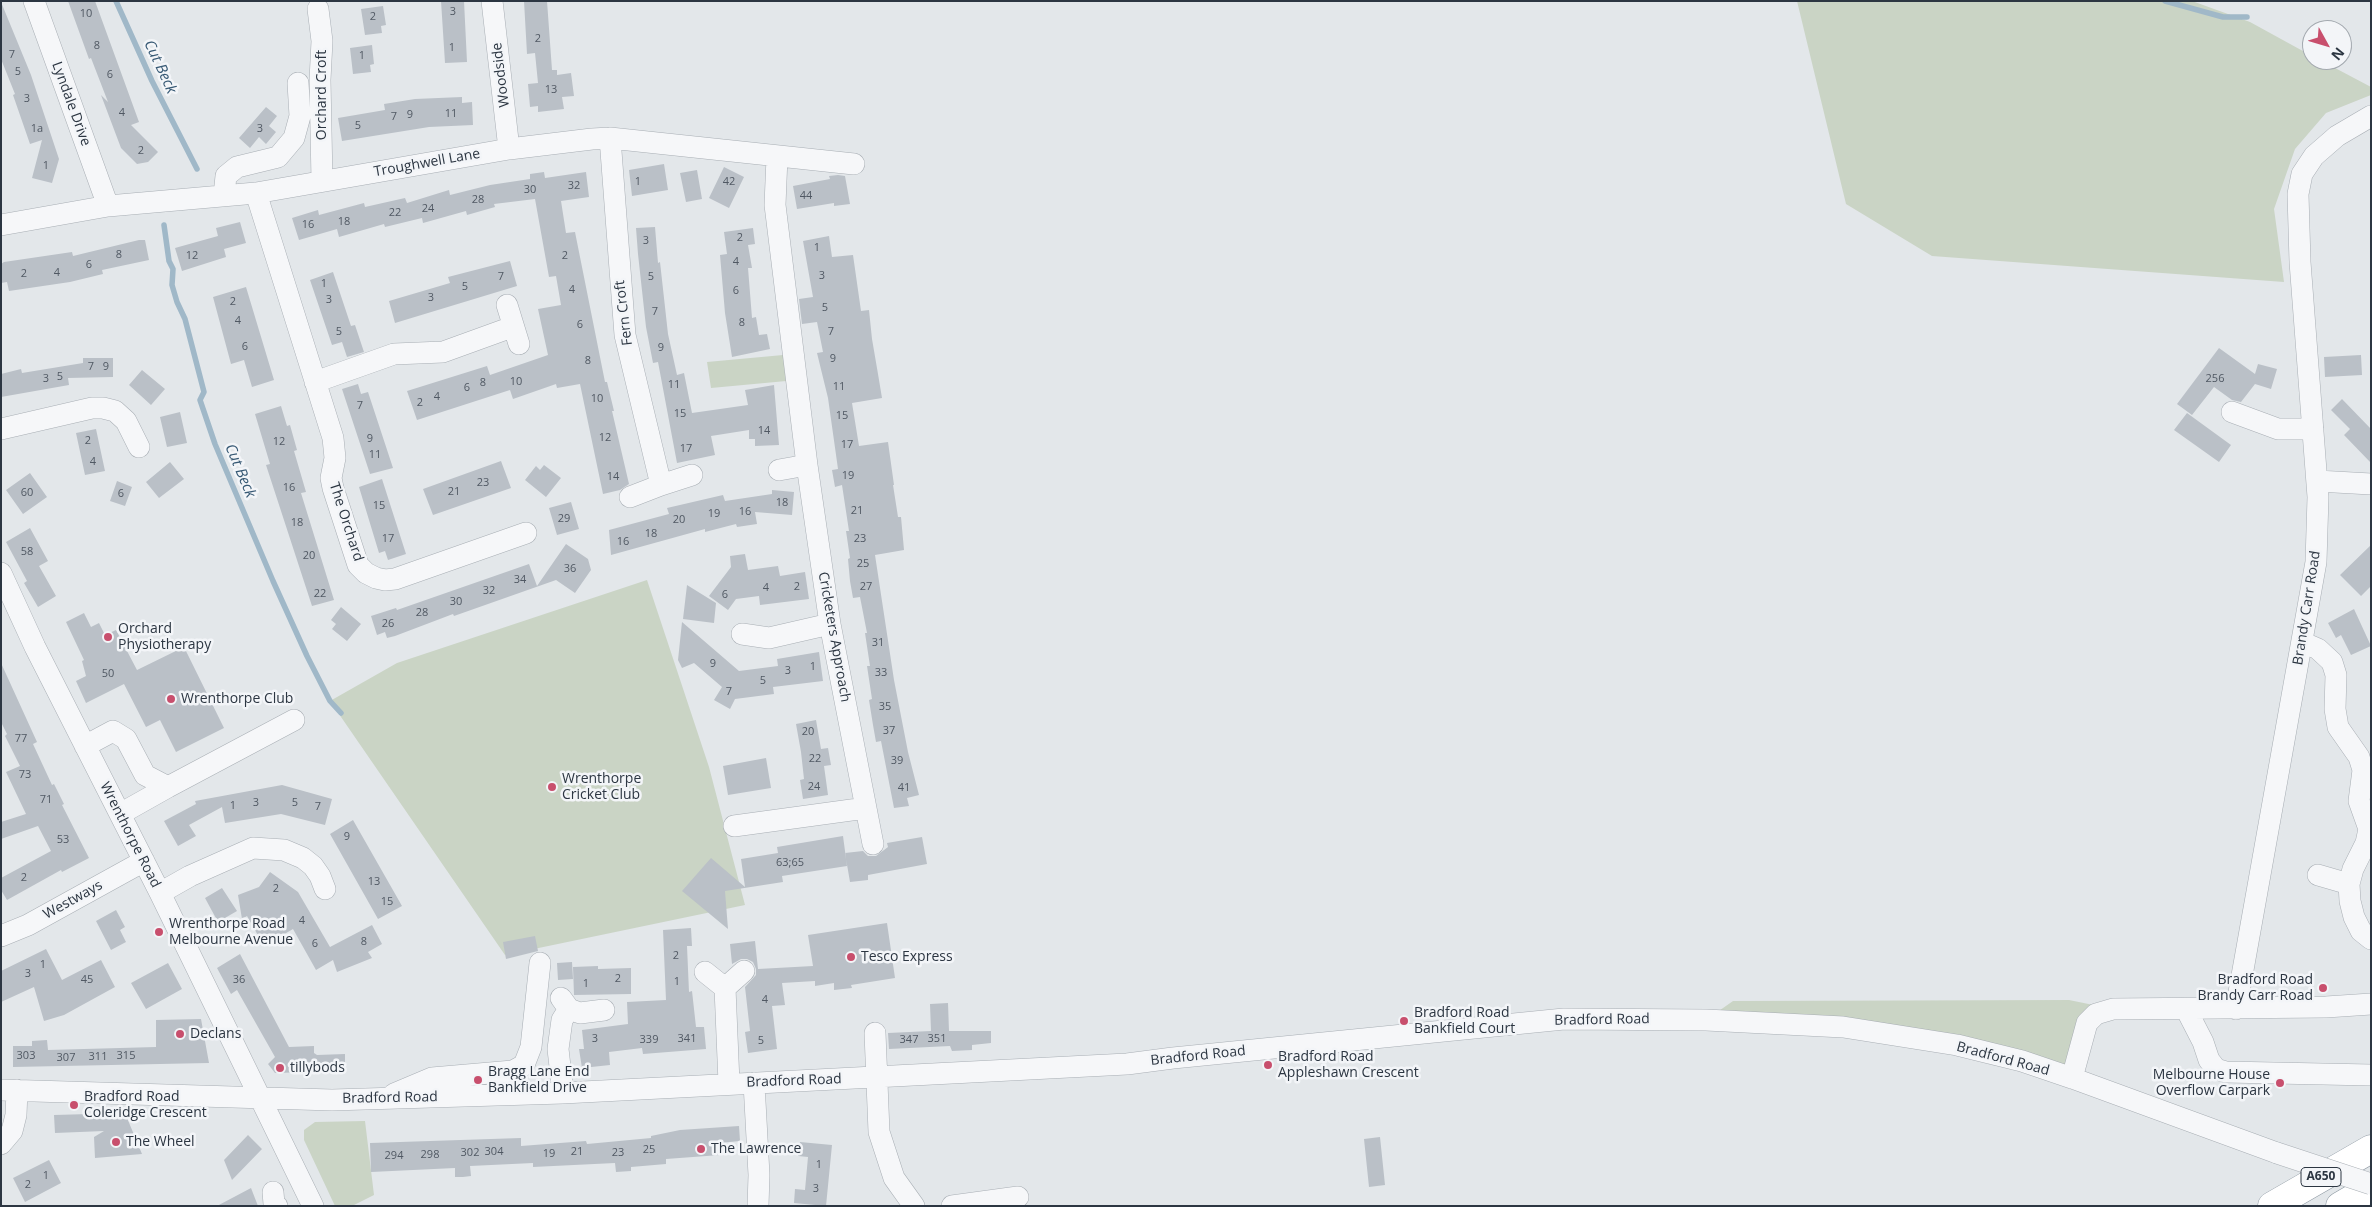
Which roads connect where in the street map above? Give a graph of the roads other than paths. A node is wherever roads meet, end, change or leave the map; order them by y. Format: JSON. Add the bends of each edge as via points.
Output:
{"nodes":[{"id":1,"x":34,"y":1,"type":"edge"},
{"id":2,"x":492,"y":1,"type":"edge"},
{"id":3,"x":318,"y":9,"type":"dead end"},
{"id":4,"x":298,"y":83,"type":"dead end"},
{"id":5,"x":2371,"y":116,"type":"edge"},
{"id":6,"x":610,"y":138,"type":"junction"},
{"id":7,"x":509,"y":149,"type":"junction"},
{"id":8,"x":777,"y":157,"type":"junction"},
{"id":9,"x":854,"y":164,"type":"dead end"},
{"id":10,"x":322,"y":181,"type":"junction"},
{"id":11,"x":256,"y":192,"type":"junction"},
{"id":12,"x":224,"y":196,"type":"junction"},
{"id":13,"x":108,"y":206,"type":"junction"},
{"id":14,"x":1,"y":225,"type":"edge"},
{"id":15,"x":507,"y":305,"type":"dead end"},
{"id":16,"x":315,"y":382,"type":"junction"},
{"id":17,"x":2232,"y":412,"type":"dead end"},
{"id":18,"x":1,"y":429,"type":"edge"},
{"id":19,"x":2313,"y":429,"type":"junction"},
{"id":20,"x":139,"y":447,"type":"dead end"},
{"id":21,"x":807,"y":465,"type":"junction"},
{"id":22,"x":778,"y":470,"type":"dead end"},
{"id":23,"x":692,"y":475,"type":"dead end"},
{"id":24,"x":2317,"y":482,"type":"junction"},
{"id":25,"x":661,"y":484,"type":"junction"},
{"id":26,"x":2371,"y":484,"type":"edge"},
{"id":27,"x":630,"y":497,"type":"dead end"},
{"id":28,"x":526,"y":533,"type":"dead end"},
{"id":29,"x":1,"y":573,"type":"edge"},
{"id":30,"x":830,"y":624,"type":"junction"},
{"id":31,"x":742,"y":634,"type":"dead end"},
{"id":32,"x":2302,"y":642,"type":"junction"},
{"id":33,"x":294,"y":720,"type":"dead end"},
{"id":34,"x":85,"y":746,"type":"junction"},
{"id":35,"x":168,"y":787,"type":"junction"},
{"id":36,"x":866,"y":808,"type":"junction"},
{"id":37,"x":120,"y":814,"type":"junction"},
{"id":38,"x":734,"y":826,"type":"dead end"},
{"id":39,"x":2369,"y":836,"type":"edge"},
{"id":40,"x":874,"y":844,"type":"dead end"},
{"id":41,"x":144,"y":861,"type":"junction"},
{"id":42,"x":2318,"y":875,"type":"dead end"},
{"id":43,"x":2349,"y":884,"type":"junction"},
{"id":44,"x":325,"y":890,"type":"dead end"},
{"id":45,"x":160,"y":893,"type":"junction"},
{"id":46,"x":1,"y":936,"type":"edge"},
{"id":47,"x":2371,"y":939,"type":"edge"},
{"id":48,"x":540,"y":963,"type":"dead end"},
{"id":49,"x":744,"y":971,"type":"dead end"},
{"id":50,"x":705,"y":972,"type":"dead end"},
{"id":51,"x":725,"y":988,"type":"junction"},
{"id":52,"x":2371,"y":1004,"type":"edge"},
{"id":53,"x":2326,"y":1007,"type":"junction"},
{"id":54,"x":2186,"y":1009,"type":"junction"},
{"id":55,"x":2236,"y":1009,"type":"junction"},
{"id":56,"x":604,"y":1010,"type":"dead end"},
{"id":57,"x":2371,"y":1015,"type":"edge"},
{"id":58,"x":875,"y":1033,"type":"dead end"},
{"id":59,"x":2371,"y":1075,"type":"edge"},
{"id":60,"x":878,"y":1078,"type":"junction"},
{"id":61,"x":2072,"y":1078,"type":"junction"},
{"id":62,"x":729,"y":1083,"type":"junction"},
{"id":63,"x":754,"y":1083,"type":"junction"},
{"id":64,"x":9,"y":1090,"type":"edge"},
{"id":65,"x":563,"y":1093,"type":"junction"},
{"id":66,"x":259,"y":1097,"type":"junction"},
{"id":67,"x":379,"y":1100,"type":"junction"},
{"id":68,"x":1,"y":1144,"type":"edge"},
{"id":69,"x":2371,"y":1149,"type":"edge"},
{"id":70,"x":2371,"y":1184,"type":"edge"},
{"id":71,"x":2371,"y":1188,"type":"edge"},
{"id":72,"x":1018,"y":1197,"type":"dead end"},
{"id":73,"x":313,"y":1206,"type":"edge"},
{"id":74,"x":758,"y":1206,"type":"edge"},
{"id":75,"x":914,"y":1206,"type":"edge"},
{"id":76,"x":952,"y":1206,"type":"edge"},
{"id":77,"x":2272,"y":1206,"type":"edge"},
{"id":78,"x":2340,"y":1206,"type":"edge"}],
"edges":[{"from":1,"to":13,"type":"street","name":"Lyndale Drive"},
{"from":2,"to":7,"type":"street","name":"Woodside"},
{"from":3,"to":10,"type":"street","name":"Orchard Croft","via":[[322,41]]},
{"from":4,"to":12,"type":"street","via":[[300,116],[294,138],[278,157],[237,167],[226,176]]},
{"from":5,"to":19,"type":"street","name":"Brandy Carr Road","via":[[2337,136],[2314,156],[2302,174],[2298,194]]},
{"from":6,"to":7,"type":"street","name":"Troughwell Lane"},
{"from":6,"to":8,"type":"street","name":"Troughwell Lane"},
{"from":6,"to":25,"type":"street","name":"Fern Croft","via":[[625,335]]},
{"from":7,"to":10,"type":"street","name":"Troughwell Lane"},
{"from":8,"to":9,"type":"street","name":"Troughwell Lane"},
{"from":8,"to":21,"type":"street","name":"Cricketers Approach","via":[[775,205]]},
{"from":10,"to":11,"type":"street","name":"Troughwell Lane"},
{"from":11,"to":12,"type":"street","name":"Troughwell Lane"},
{"from":11,"to":16,"type":"street","name":"The Orchard"},
{"from":12,"to":13,"type":"street","name":"Troughwell Lane"},
{"from":13,"to":14,"type":"street","name":"Troughwell Lane"},
{"from":15,"to":16,"type":"street","via":[[516,336],[443,352],[394,354]]},
{"from":16,"to":28,"type":"street","name":"The Orchard","via":[[333,438],[333,488],[358,565],[366,573],[385,580],[401,577]]},
{"from":17,"to":19,"type":"street","via":[[2278,429]]},
{"from":18,"to":20,"type":"street","via":[[103,408],[115,411],[126,421]]},
{"from":19,"to":24,"type":"street","name":"Brandy Carr Road"},
{"from":21,"to":22,"type":"street"},
{"from":21,"to":30,"type":"street","name":"Cricketers Approach"},
{"from":23,"to":25,"type":"street"},
{"from":24,"to":26,"type":"street"},
{"from":24,"to":32,"type":"street","name":"Brandy Carr Road","via":[[2316,562]]},
{"from":25,"to":27,"type":"street"},
{"from":29,"to":34,"type":"street","name":"Wrenthorpe Road"},
{"from":30,"to":31,"type":"street","via":[[769,645]]},
{"from":30,"to":36,"type":"street","name":"Cricketers Approach"},
{"from":32,"to":39,"type":"street","via":[[2318,649],[2332,662],[2336,675],[2338,727],[2359,757],[2363,770],[2359,801]]},
{"from":32,"to":55,"type":"street","name":"Brandy Carr Road"},
{"from":33,"to":35,"type":"street"},
{"from":34,"to":35,"type":"street","via":[[113,731],[126,739],[145,775]]},
{"from":34,"to":37,"type":"street","name":"Wrenthorpe Road"},
{"from":35,"to":37,"type":"street"},
{"from":36,"to":38,"type":"street"},
{"from":36,"to":40,"type":"street","name":"Cricketers Approach"},
{"from":37,"to":41,"type":"street","name":"Wrenthorpe Road"},
{"from":39,"to":43,"type":"street"},
{"from":41,"to":45,"type":"street","name":"Wrenthorpe Road"},
{"from":41,"to":46,"type":"street","name":"Westways","via":[[28,925]]},
{"from":42,"to":43,"type":"street"},
{"from":43,"to":47,"type":"street","via":[[2354,917],[2361,931]]},
{"from":44,"to":45,"type":"street","via":[[320,876],[303,858],[284,850],[253,848]]},
{"from":45,"to":66,"type":"street","name":"Wrenthorpe Road"},
{"from":48,"to":67,"type":"street","via":[[531,1047],[524,1064],[512,1071],[432,1078]]},
{"from":49,"to":51,"type":"street"},
{"from":50,"to":51,"type":"street"},
{"from":51,"to":62,"type":"street"},
{"from":52,"to":53,"type":"street"},
{"from":53,"to":55,"type":"street"},
{"from":53,"to":57,"type":"street","via":[[2340,1015]]},
{"from":54,"to":55,"type":"street"},
{"from":54,"to":59,"type":"street","via":[[2209,1060],[2226,1072]]},
{"from":54,"to":61,"type":"street","via":[[2113,1009],[2096,1014],[2087,1023],[2082,1036]]},
{"from":56,"to":65,"type":"street","via":[[580,1013],[565,1003],[558,1049]]},
{"from":58,"to":60,"type":"street"},
{"from":60,"to":61,"type":"street","name":"Bradford Road","via":[[1126,1064],[1564,1019],[1706,1020],[1843,1027],[1957,1045]]},
{"from":60,"to":63,"type":"street","name":"Bradford Road"},
{"from":60,"to":75,"type":"street","via":[[879,1132],[894,1178]]},
{"from":61,"to":70,"type":"street","name":"Bradford Road","bridge":true},
{"from":62,"to":63,"type":"street","name":"Bradford Road"},
{"from":62,"to":65,"type":"street","name":"Bradford Road"},
{"from":63,"to":74,"type":"street"},
{"from":64,"to":66,"type":"street","name":"Bradford Road"},
{"from":64,"to":68,"type":"street","via":[[16,1115],[12,1132]]},
{"from":65,"to":67,"type":"street","name":"Bradford Road"},
{"from":66,"to":67,"type":"street","name":"Bradford Road"},
{"from":66,"to":73,"type":"street","name":"Wrenthorpe Road"},
{"from":69,"to":77,"type":"highway","number":"A650"},
{"from":71,"to":78,"type":"highway","number":"A650"},
{"from":72,"to":76,"type":"street"}]}
